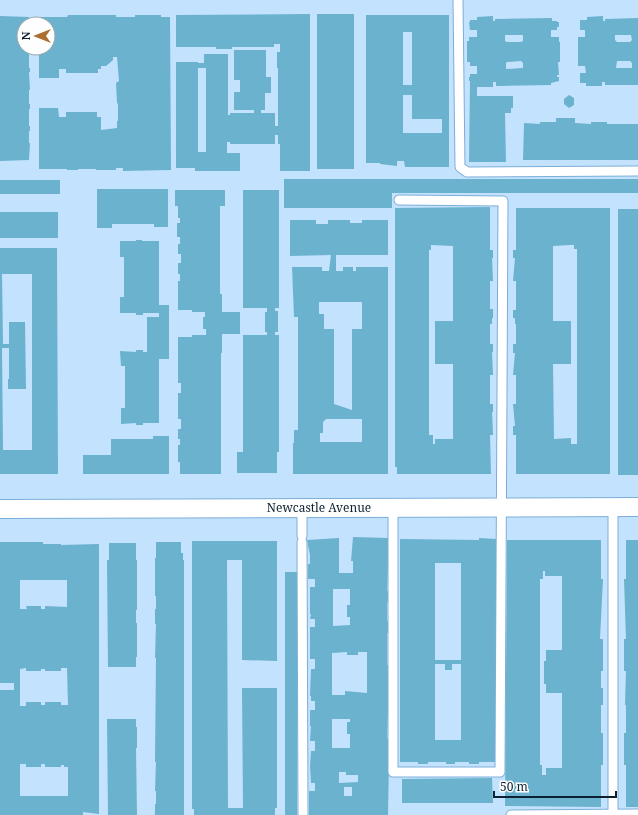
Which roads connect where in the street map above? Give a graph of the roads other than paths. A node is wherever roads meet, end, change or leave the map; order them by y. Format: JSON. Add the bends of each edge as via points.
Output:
{"nodes":[{"id":1,"x":458,"y":0,"type":"edge"},
{"id":2,"x":638,"y":171,"type":"edge"},
{"id":3,"x":399,"y":200,"type":"dead end"},
{"id":4,"x":613,"y":507,"type":"junction"},
{"id":5,"x":638,"y":507,"type":"edge"},
{"id":6,"x":302,"y":508,"type":"junction"},
{"id":7,"x":393,"y":508,"type":"junction"},
{"id":8,"x":501,"y":508,"type":"junction"},
{"id":9,"x":0,"y":510,"type":"edge"},
{"id":10,"x":613,"y":814,"type":"edge"},
{"id":11,"x":638,"y":814,"type":"edge"},
{"id":12,"x":303,"y":815,"type":"edge"},
{"id":13,"x":511,"y":815,"type":"edge"}],
"edges":[{"from":1,"to":2,"type":"lane","via":[[460,166],[467,172]]},
{"from":3,"to":8,"type":"lane","via":[[503,201]]},
{"from":4,"to":5,"type":"street","name":"Newcastle Avenue"},
{"from":4,"to":8,"type":"street","name":"Newcastle Avenue"},
{"from":4,"to":10,"type":"lane"},
{"from":6,"to":7,"type":"street","name":"Newcastle Avenue"},
{"from":6,"to":9,"type":"street","name":"Newcastle Avenue"},
{"from":6,"to":12,"type":"lane"},
{"from":7,"to":8,"type":"street","name":"Newcastle Avenue"},
{"from":7,"to":8,"type":"lane","via":[[393,772],[500,772]]},
{"from":10,"to":11,"type":"lane"},
{"from":10,"to":13,"type":"lane"}]}
